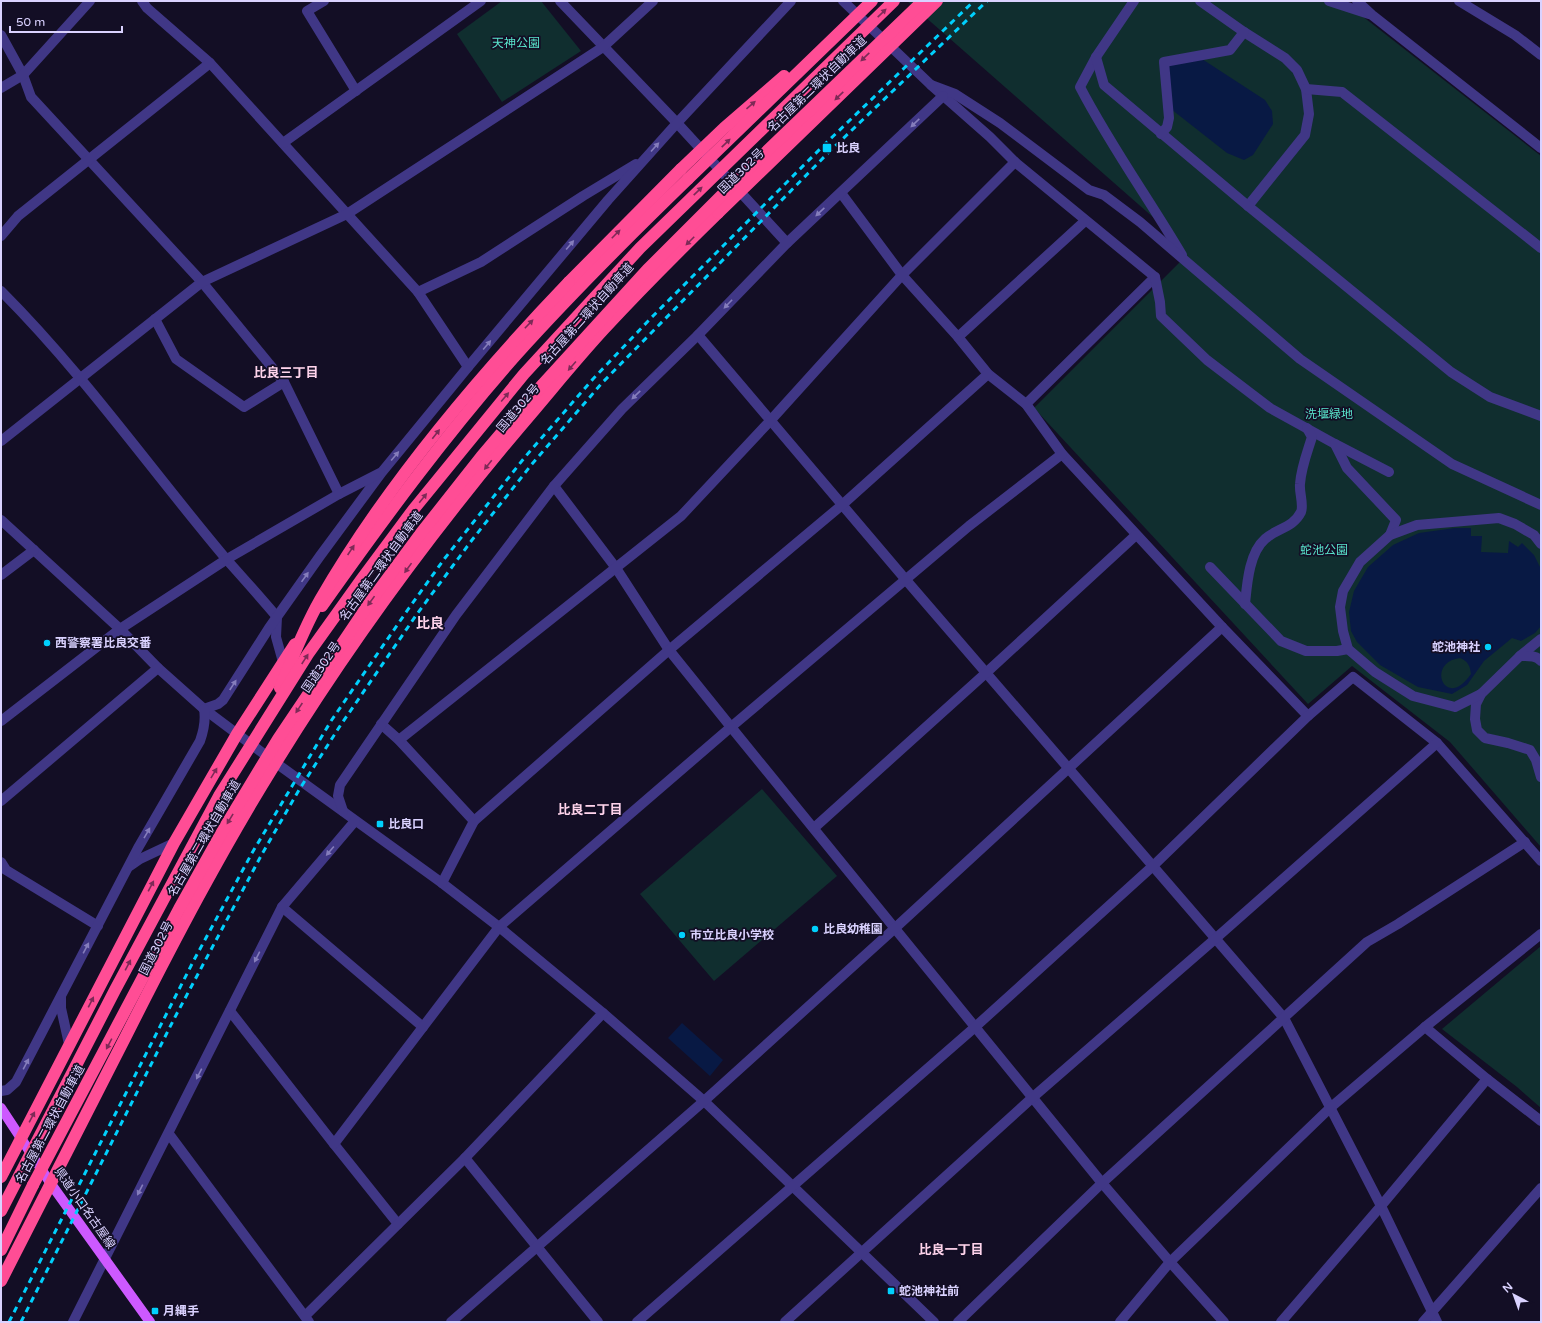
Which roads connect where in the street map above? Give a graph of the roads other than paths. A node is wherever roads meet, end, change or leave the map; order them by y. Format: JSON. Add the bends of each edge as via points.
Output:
{"nodes":[{"id":1,"x":90,"y":1,"type":"edge"},
{"id":2,"x":142,"y":1,"type":"edge"},
{"id":3,"x":324,"y":1,"type":"edge"},
{"id":4,"x":481,"y":1,"type":"edge"},
{"id":5,"x":560,"y":1,"type":"edge"},
{"id":6,"x":653,"y":1,"type":"edge"},
{"id":7,"x":791,"y":1,"type":"edge"},
{"id":8,"x":843,"y":1,"type":"edge"},
{"id":9,"x":872,"y":1,"type":"edge"},
{"id":10,"x":894,"y":1,"type":"edge"},
{"id":11,"x":923,"y":1,"type":"edge"},
{"id":12,"x":932,"y":1,"type":"edge"},
{"id":13,"x":937,"y":1,"type":"edge"},
{"id":14,"x":1134,"y":1,"type":"edge"},
{"id":15,"x":1200,"y":1,"type":"edge"},
{"id":16,"x":1329,"y":1,"type":"edge"},
{"id":17,"x":1357,"y":1,"type":"edge"},
{"id":18,"x":1459,"y":1,"type":"edge"},
{"id":19,"x":1372,"y":15,"type":"junction"},
{"id":20,"x":846,"y":27,"type":"junction"},
{"id":21,"x":1244,"y":32,"type":"junction"},
{"id":22,"x":1,"y":35,"type":"edge"},
{"id":23,"x":886,"y":37,"type":"junction"},
{"id":24,"x":603,"y":47,"type":"junction"},
{"id":25,"x":1541,"y":55,"type":"edge"},
{"id":26,"x":1096,"y":56,"type":"junction"},
{"id":27,"x":210,"y":63,"type":"junction"},
{"id":28,"x":23,"y":75,"type":"junction"},
{"id":29,"x":931,"y":85,"type":"junction"},
{"id":30,"x":1,"y":88,"type":"edge"},
{"id":31,"x":1306,"y":89,"type":"junction"},
{"id":32,"x":356,"y":91,"type":"junction"},
{"id":33,"x":943,"y":96,"type":"junction"},
{"id":34,"x":677,"y":123,"type":"junction"},
{"id":35,"x":1161,"y":134,"type":"junction"},
{"id":36,"x":283,"y":143,"type":"junction"},
{"id":37,"x":1541,"y":148,"type":"edge"},
{"id":38,"x":644,"y":159,"type":"junction"},
{"id":39,"x":90,"y":160,"type":"junction"},
{"id":40,"x":1015,"y":162,"type":"junction"},
{"id":41,"x":841,"y":193,"type":"junction"},
{"id":42,"x":1248,"y":206,"type":"junction"},
{"id":43,"x":347,"y":214,"type":"junction"},
{"id":44,"x":1085,"y":222,"type":"junction"},
{"id":45,"x":1,"y":236,"type":"edge"},
{"id":46,"x":787,"y":243,"type":"junction"},
{"id":47,"x":1541,"y":248,"type":"edge"},
{"id":48,"x":1186,"y":262,"type":"junction"},
{"id":49,"x":902,"y":276,"type":"junction"},
{"id":50,"x":1155,"y":277,"type":"junction"},
{"id":51,"x":202,"y":282,"type":"junction"},
{"id":52,"x":1,"y":291,"type":"edge"},
{"id":53,"x":418,"y":292,"type":"junction"},
{"id":54,"x":155,"y":319,"type":"junction"},
{"id":55,"x":698,"y":335,"type":"junction"},
{"id":56,"x":958,"y":337,"type":"junction"},
{"id":57,"x":468,"y":367,"type":"junction"},
{"id":58,"x":988,"y":374,"type":"junction"},
{"id":59,"x":82,"y":379,"type":"junction"},
{"id":60,"x":284,"y":382,"type":"junction"},
{"id":61,"x":1026,"y":404,"type":"junction"},
{"id":62,"x":1541,"y":416,"type":"edge"},
{"id":63,"x":770,"y":421,"type":"junction"},
{"id":64,"x":1308,"y":428,"type":"junction"},
{"id":65,"x":1,"y":441,"type":"edge"},
{"id":66,"x":1335,"y":444,"type":"junction"},
{"id":67,"x":1062,"y":454,"type":"junction"},
{"id":68,"x":382,"y":472,"type":"junction"},
{"id":69,"x":1389,"y":472,"type":"dead end"},
{"id":70,"x":554,"y":486,"type":"junction"},
{"id":71,"x":339,"y":494,"type":"junction"},
{"id":72,"x":842,"y":505,"type":"junction"},
{"id":73,"x":1541,"y":505,"type":"edge"},
{"id":74,"x":1,"y":520,"type":"edge"},
{"id":75,"x":1136,"y":535,"type":"junction"},
{"id":76,"x":1390,"y":535,"type":"junction"},
{"id":77,"x":1541,"y":544,"type":"edge"},
{"id":78,"x":34,"y":550,"type":"junction"},
{"id":79,"x":227,"y":559,"type":"junction"},
{"id":80,"x":1210,"y":567,"type":"dead end"},
{"id":81,"x":616,"y":568,"type":"junction"},
{"id":82,"x":1,"y":575,"type":"edge"},
{"id":83,"x":906,"y":580,"type":"junction"},
{"id":84,"x":1244,"y":604,"type":"junction"},
{"id":85,"x":277,"y":617,"type":"junction"},
{"id":86,"x":1222,"y":627,"type":"junction"},
{"id":87,"x":120,"y":629,"type":"junction"},
{"id":88,"x":1541,"y":638,"type":"edge"},
{"id":89,"x":1348,"y":649,"type":"junction"},
{"id":90,"x":669,"y":650,"type":"junction"},
{"id":91,"x":1520,"y":656,"type":"junction"},
{"id":92,"x":1541,"y":661,"type":"edge"},
{"id":93,"x":283,"y":662,"type":"junction"},
{"id":94,"x":158,"y":668,"type":"junction"},
{"id":95,"x":987,"y":672,"type":"junction"},
{"id":96,"x":1481,"y":694,"type":"junction"},
{"id":97,"x":204,"y":709,"type":"junction"},
{"id":98,"x":1308,"y":716,"type":"junction"},
{"id":99,"x":1,"y":721,"type":"edge"},
{"id":100,"x":265,"y":722,"type":"junction"},
{"id":101,"x":381,"y":724,"type":"junction"},
{"id":102,"x":731,"y":727,"type":"junction"},
{"id":103,"x":237,"y":734,"type":"junction"},
{"id":104,"x":399,"y":740,"type":"junction"},
{"id":105,"x":1437,"y":743,"type":"junction"},
{"id":106,"x":276,"y":763,"type":"junction"},
{"id":107,"x":1069,"y":768,"type":"junction"},
{"id":108,"x":1541,"y":777,"type":"edge"},
{"id":109,"x":1,"y":801,"type":"edge"},
{"id":110,"x":344,"y":812,"type":"junction"},
{"id":111,"x":354,"y":821,"type":"junction"},
{"id":112,"x":474,"y":821,"type":"junction"},
{"id":113,"x":814,"y":828,"type":"junction"},
{"id":114,"x":1525,"y":842,"type":"junction"},
{"id":115,"x":174,"y":843,"type":"junction"},
{"id":116,"x":1541,"y":861,"type":"edge"},
{"id":117,"x":1,"y":862,"type":"edge"},
{"id":118,"x":1154,"y":866,"type":"junction"},
{"id":119,"x":127,"y":869,"type":"junction"},
{"id":120,"x":442,"y":883,"type":"junction"},
{"id":121,"x":282,"y":907,"type":"junction"},
{"id":122,"x":98,"y":926,"type":"junction"},
{"id":123,"x":499,"y":927,"type":"junction"},
{"id":124,"x":894,"y":929,"type":"junction"},
{"id":125,"x":1541,"y":934,"type":"edge"},
{"id":126,"x":1215,"y":939,"type":"junction"},
{"id":127,"x":61,"y":997,"type":"junction"},
{"id":128,"x":230,"y":1011,"type":"junction"},
{"id":129,"x":603,"y":1013,"type":"junction"},
{"id":130,"x":1284,"y":1018,"type":"junction"},
{"id":131,"x":423,"y":1027,"type":"junction"},
{"id":132,"x":1425,"y":1027,"type":"junction"},
{"id":133,"x":974,"y":1028,"type":"junction"},
{"id":134,"x":70,"y":1044,"type":"junction"},
{"id":135,"x":1488,"y":1080,"type":"junction"},
{"id":136,"x":1,"y":1091,"type":"edge"},
{"id":137,"x":1032,"y":1098,"type":"junction"},
{"id":138,"x":704,"y":1101,"type":"junction"},
{"id":139,"x":1,"y":1108,"type":"edge"},
{"id":140,"x":1330,"y":1108,"type":"junction"},
{"id":141,"x":1541,"y":1121,"type":"edge"},
{"id":142,"x":169,"y":1134,"type":"junction"},
{"id":143,"x":21,"y":1138,"type":"junction"},
{"id":144,"x":334,"y":1144,"type":"junction"},
{"id":145,"x":465,"y":1158,"type":"junction"},
{"id":146,"x":1,"y":1177,"type":"edge"},
{"id":147,"x":1102,"y":1183,"type":"junction"},
{"id":148,"x":51,"y":1184,"type":"junction"},
{"id":149,"x":792,"y":1186,"type":"junction"},
{"id":150,"x":1541,"y":1188,"type":"edge"},
{"id":151,"x":1382,"y":1206,"type":"junction"},
{"id":152,"x":1,"y":1211,"type":"edge"},
{"id":153,"x":398,"y":1224,"type":"junction"},
{"id":154,"x":10,"y":1231,"type":"junction"},
{"id":155,"x":537,"y":1246,"type":"junction"},
{"id":156,"x":1,"y":1250,"type":"edge"},
{"id":157,"x":862,"y":1253,"type":"junction"},
{"id":158,"x":1,"y":1258,"type":"edge"},
{"id":159,"x":104,"y":1259,"type":"junction"},
{"id":160,"x":1170,"y":1262,"type":"junction"},
{"id":161,"x":1,"y":1281,"type":"edge"},
{"id":162,"x":1432,"y":1312,"type":"junction"},
{"id":163,"x":307,"y":1319,"type":"edge"},
{"id":164,"x":73,"y":1322,"type":"edge"},
{"id":165,"x":150,"y":1322,"type":"edge"},
{"id":166,"x":451,"y":1322,"type":"edge"},
{"id":167,"x":598,"y":1322,"type":"edge"},
{"id":168,"x":637,"y":1322,"type":"edge"},
{"id":169,"x":785,"y":1322,"type":"edge"},
{"id":170,"x":934,"y":1322,"type":"edge"},
{"id":171,"x":958,"y":1322,"type":"edge"},
{"id":172,"x":1120,"y":1322,"type":"edge"},
{"id":173,"x":1224,"y":1322,"type":"edge"},
{"id":174,"x":1281,"y":1322,"type":"edge"},
{"id":175,"x":1423,"y":1322,"type":"edge"},
{"id":176,"x":1437,"y":1322,"type":"edge"}],
"edges":[{"from":1,"to":28,"type":"street"},
{"from":2,"to":27,"type":"street"},
{"from":3,"to":32,"type":"street","via":[[307,11]]},
{"from":4,"to":32,"type":"street"},
{"from":5,"to":24,"type":"street"},
{"from":6,"to":24,"type":"street"},
{"from":7,"to":34,"type":"street"},
{"from":8,"to":29,"type":"street"},
{"from":9,"to":20,"type":"highway","bridge":true},
{"from":100,"to":10,"type":"highway","name":"名古屋第二環状自動車道","one_way":true,"bridge":true,"via":[[308,654],[360,580],[524,374],[640,248]]},
{"from":11,"to":23,"type":"highway","name":"名古屋第二環状自動車道","bridge":true},
{"from":12,"to":23,"type":"highway","bridge":true},
{"from":13,"to":106,"type":"highway","name":"国道302号","one_way":true,"bridge":true,"via":[[718,213],[603,330],[467,491],[372,616]]},
{"from":14,"to":26,"type":"street"},
{"from":15,"to":21,"type":"street"},
{"from":16,"to":19,"type":"street"},
{"from":17,"to":19,"type":"street"},
{"from":18,"to":25,"type":"street","via":[[1515,35]]},
{"from":19,"to":37,"type":"street"},
{"from":93,"to":20,"type":"highway","one_way":true,"bridge":true,"via":[[412,484],[516,355],[624,242]]},
{"from":100,"to":20,"type":"highway","one_way":true,"bridge":true,"via":[[319,601],[345,559],[375,514],[482,377],[524,329],[681,169],[770,88]]},
{"from":21,"to":31,"type":"street","via":[[1285,58],[1298,70]]},
{"from":21,"to":35,"type":"street","via":[[1230,50],[1164,62],[1169,118],[1167,127]]},
{"from":22,"to":28,"type":"street"},
{"from":23,"to":154,"type":"highway","name":"名古屋第二環状自動車道","one_way":true,"bridge":true,"via":[[647,270],[543,384],[481,457],[370,602],[278,739],[226,825]]},
{"from":24,"to":34,"type":"street"},
{"from":24,"to":43,"type":"street"},
{"from":26,"to":35,"type":"street","via":[[1104,85]]},
{"from":26,"to":48,"type":"street","via":[[1080,87],[1092,111]]},
{"from":27,"to":36,"type":"street"},
{"from":27,"to":39,"type":"street"},
{"from":28,"to":30,"type":"street"},
{"from":28,"to":39,"type":"street","via":[[31,97]]},
{"from":29,"to":33,"type":"street"},
{"from":29,"to":48,"type":"street","via":[[956,94],[1000,123],[1088,190],[1104,195]]},
{"from":31,"to":42,"type":"street","via":[[1309,114],[1305,136]]},
{"from":31,"to":47,"type":"street","via":[[1342,92]]},
{"from":32,"to":36,"type":"street"},
{"from":33,"to":40,"type":"street"},
{"from":33,"to":41,"type":"street","one_way":true},
{"from":38,"to":34,"type":"street","one_way":true},
{"from":34,"to":46,"type":"street"},
{"from":35,"to":42,"type":"street"},
{"from":36,"to":43,"type":"street"},
{"from":38,"to":53,"type":"street","via":[[481,262]]},
{"from":57,"to":38,"type":"street","one_way":true},
{"from":39,"to":45,"type":"street","via":[[18,216]]},
{"from":39,"to":51,"type":"street"},
{"from":40,"to":44,"type":"street"},
{"from":40,"to":49,"type":"street"},
{"from":41,"to":46,"type":"street","one_way":true},
{"from":41,"to":49,"type":"street"},
{"from":42,"to":62,"type":"street","via":[[1451,372],[1490,397]]},
{"from":43,"to":51,"type":"street"},
{"from":43,"to":53,"type":"street"},
{"from":44,"to":50,"type":"street"},
{"from":44,"to":56,"type":"street"},
{"from":46,"to":55,"type":"street","one_way":true},
{"from":48,"to":73,"type":"street","via":[[1300,359],[1452,464]]},
{"from":49,"to":56,"type":"street"},
{"from":49,"to":63,"type":"street"},
{"from":50,"to":61,"type":"street"},
{"from":50,"to":64,"type":"street","via":[[1161,316],[1207,360],[1270,408]]},
{"from":51,"to":54,"type":"street"},
{"from":51,"to":60,"type":"street"},
{"from":52,"to":59,"type":"street"},
{"from":53,"to":57,"type":"street"},
{"from":54,"to":59,"type":"street"},
{"from":54,"to":60,"type":"street","via":[[176,359],[244,407]]},
{"from":55,"to":63,"type":"street"},
{"from":55,"to":70,"type":"street","one_way":true,"via":[[622,409]]},
{"from":56,"to":58,"type":"street"},
{"from":68,"to":57,"type":"street","one_way":true},
{"from":58,"to":61,"type":"street"},
{"from":58,"to":72,"type":"street"},
{"from":59,"to":65,"type":"street"},
{"from":59,"to":79,"type":"street"},
{"from":60,"to":71,"type":"street"},
{"from":61,"to":67,"type":"street"},
{"from":63,"to":72,"type":"street"},
{"from":63,"to":81,"type":"street","via":[[681,516]]},
{"from":64,"to":66,"type":"street"},
{"from":64,"to":84,"type":"street","via":[[1312,438],[1302,466],[1301,511],[1292,524],[1264,539],[1249,569]]},
{"from":66,"to":69,"type":"street"},
{"from":66,"to":76,"type":"street","via":[[1347,468],[1396,520]]},
{"from":67,"to":75,"type":"street"},
{"from":67,"to":83,"type":"street","via":[[969,526]]},
{"from":68,"to":71,"type":"street"},
{"from":85,"to":68,"type":"street","one_way":true},
{"from":70,"to":81,"type":"street"},
{"from":70,"to":101,"type":"street","via":[[456,614]]},
{"from":71,"to":79,"type":"street"},
{"from":72,"to":83,"type":"street"},
{"from":72,"to":90,"type":"street"},
{"from":74,"to":78,"type":"street"},
{"from":75,"to":86,"type":"street"},
{"from":75,"to":95,"type":"street"},
{"from":76,"to":77,"type":"street","via":[[1416,525],[1499,518],[1534,535]]},
{"from":76,"to":89,"type":"street","via":[[1360,562],[1343,591],[1340,607]]},
{"from":78,"to":82,"type":"street"},
{"from":78,"to":87,"type":"street"},
{"from":79,"to":85,"type":"street"},
{"from":79,"to":87,"type":"street"},
{"from":80,"to":84,"type":"street"},
{"from":81,"to":90,"type":"street"},
{"from":81,"to":104,"type":"street"},
{"from":83,"to":95,"type":"street"},
{"from":83,"to":102,"type":"street"},
{"from":84,"to":89,"type":"street","via":[[1281,641],[1306,651]]},
{"from":85,"to":93,"type":"street","via":[[276,637]]},
{"from":97,"to":85,"type":"street","one_way":true,"via":[[223,700]]},
{"from":86,"to":98,"type":"street"},
{"from":86,"to":107,"type":"street"},
{"from":87,"to":94,"type":"street"},
{"from":87,"to":99,"type":"street"},
{"from":88,"to":91,"type":"street"},
{"from":89,"to":96,"type":"street","via":[[1375,672],[1413,696],[1455,707]]},
{"from":90,"to":102,"type":"street"},
{"from":90,"to":112,"type":"street"},
{"from":91,"to":92,"type":"street","via":[[1532,655]]},
{"from":91,"to":96,"type":"street"},
{"from":93,"to":103,"type":"highway"},
{"from":94,"to":97,"type":"street"},
{"from":94,"to":109,"type":"street"},
{"from":95,"to":107,"type":"street"},
{"from":95,"to":113,"type":"street"},
{"from":96,"to":108,"type":"street","via":[[1476,704],[1477,730],[1485,738],[1530,750]]},
{"from":97,"to":103,"type":"street"},
{"from":119,"to":97,"type":"street","one_way":true,"via":[[200,741],[206,720]]},
{"from":98,"to":105,"type":"street","via":[[1353,677]]},
{"from":98,"to":118,"type":"street"},
{"from":152,"to":100,"type":"highway","name":"名古屋第二環状自動車道","one_way":true,"bridge":true,"via":[[219,796]]},
{"from":101,"to":104,"type":"street"},
{"from":101,"to":110,"type":"street","via":[[340,785],[338,796]]},
{"from":102,"to":113,"type":"street"},
{"from":102,"to":123,"type":"street"},
{"from":103,"to":106,"type":"street"},
{"from":115,"to":103,"type":"highway","one_way":true},
{"from":104,"to":112,"type":"street"},
{"from":105,"to":114,"type":"street"},
{"from":105,"to":126,"type":"street"},
{"from":106,"to":110,"type":"street"},
{"from":106,"to":148,"type":"highway","name":"国道302号","via":[[175,939]]},
{"from":107,"to":118,"type":"street"},
{"from":107,"to":124,"type":"street"},
{"from":110,"to":111,"type":"street"},
{"from":111,"to":120,"type":"street"},
{"from":111,"to":121,"type":"street","one_way":true},
{"from":112,"to":120,"type":"street"},
{"from":113,"to":124,"type":"street"},
{"from":114,"to":116,"type":"street"},
{"from":114,"to":130,"type":"street","via":[[1367,942]]},
{"from":115,"to":119,"type":"street","via":[[135,862]]},
{"from":134,"to":115,"type":"highway","one_way":true},
{"from":117,"to":122,"type":"street","via":[[6,870]]},
{"from":118,"to":126,"type":"street"},
{"from":118,"to":133,"type":"street"},
{"from":119,"to":122,"type":"street"},
{"from":120,"to":123,"type":"street"},
{"from":121,"to":128,"type":"street","one_way":true},
{"from":121,"to":131,"type":"street"},
{"from":127,"to":122,"type":"street","one_way":true},
{"from":123,"to":129,"type":"street"},
{"from":123,"to":131,"type":"street"},
{"from":124,"to":133,"type":"street"},
{"from":124,"to":138,"type":"street"},
{"from":125,"to":132,"type":"street"},
{"from":126,"to":130,"type":"street"},
{"from":126,"to":137,"type":"street"},
{"from":127,"to":134,"type":"street","via":[[60,1008]]},
{"from":136,"to":127,"type":"street","one_way":true,"via":[[7,1090],[16,1082]]},
{"from":128,"to":142,"type":"street","one_way":true},
{"from":128,"to":144,"type":"street"},
{"from":129,"to":138,"type":"street"},
{"from":129,"to":145,"type":"street"},
{"from":130,"to":140,"type":"street"},
{"from":130,"to":147,"type":"street"},
{"from":131,"to":144,"type":"street"},
{"from":132,"to":135,"type":"street"},
{"from":132,"to":140,"type":"street"},
{"from":133,"to":137,"type":"street"},
{"from":133,"to":149,"type":"street"},
{"from":143,"to":134,"type":"highway","one_way":true},
{"from":135,"to":141,"type":"street"},
{"from":135,"to":151,"type":"street"},
{"from":137,"to":147,"type":"street"},
{"from":137,"to":157,"type":"street"},
{"from":138,"to":149,"type":"street"},
{"from":138,"to":155,"type":"street"},
{"from":139,"to":143,"type":"main road","name":"県道小口名古屋線"},
{"from":140,"to":151,"type":"street"},
{"from":140,"to":160,"type":"street"},
{"from":142,"to":159,"type":"street","one_way":true},
{"from":142,"to":163,"type":"street"},
{"from":143,"to":146,"type":"highway"},
{"from":143,"to":148,"type":"main road","name":"県道小口名古屋線"},
{"from":144,"to":153,"type":"street"},
{"from":145,"to":153,"type":"street"},
{"from":145,"to":155,"type":"street"},
{"from":147,"to":160,"type":"street"},
{"from":147,"to":171,"type":"street"},
{"from":148,"to":159,"type":"main road","name":"県道小口名古屋線"},
{"from":148,"to":161,"type":"highway","name":"国道302号"},
{"from":149,"to":157,"type":"street"},
{"from":149,"to":168,"type":"street"},
{"from":150,"to":162,"type":"street"},
{"from":151,"to":162,"type":"street"},
{"from":151,"to":174,"type":"street"},
{"from":153,"to":163,"type":"street"},
{"from":154,"to":156,"type":"highway","name":"名古屋第二環状自動車道"},
{"from":154,"to":158,"type":"highway"},
{"from":155,"to":166,"type":"street"},
{"from":155,"to":167,"type":"street"},
{"from":157,"to":169,"type":"street"},
{"from":157,"to":170,"type":"street"},
{"from":159,"to":164,"type":"street"},
{"from":159,"to":165,"type":"main road","name":"県道小口名古屋線"},
{"from":160,"to":172,"type":"street"},
{"from":160,"to":173,"type":"street"},
{"from":162,"to":175,"type":"street"},
{"from":162,"to":176,"type":"street"}]}
